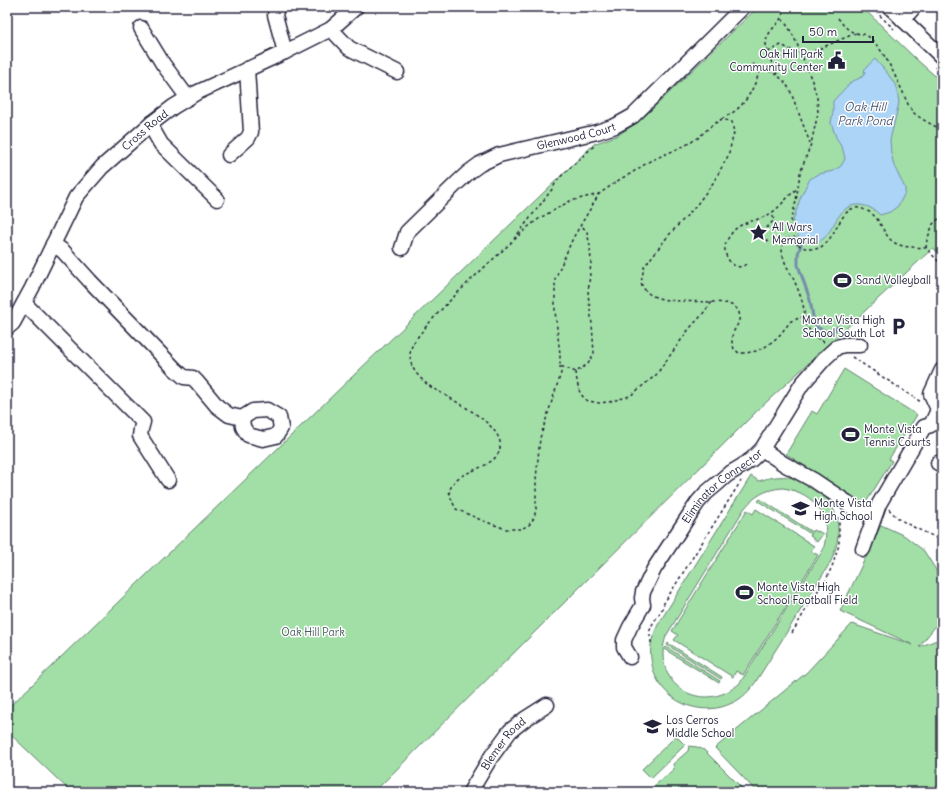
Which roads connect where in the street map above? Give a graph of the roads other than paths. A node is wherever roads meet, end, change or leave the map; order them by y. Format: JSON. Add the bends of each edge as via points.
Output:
{"nodes":[{"id":1,"x":277,"y":7,"type":"edge"},
{"id":2,"x":356,"y":7,"type":"edge"},
{"id":3,"x":743,"y":7,"type":"edge"},
{"id":4,"x":890,"y":7,"type":"edge"},
{"id":5,"x":914,"y":7,"type":"edge"},
{"id":6,"x":903,"y":20,"type":"junction"},
{"id":7,"x":141,"y":28,"type":"dead end"},
{"id":8,"x":331,"y":29,"type":"junction"},
{"id":9,"x":285,"y":52,"type":"junction"},
{"id":10,"x":942,"y":58,"type":"edge"},
{"id":11,"x":247,"y":69,"type":"junction"},
{"id":12,"x":397,"y":72,"type":"dead end"},
{"id":13,"x":188,"y":98,"type":"junction"},
{"id":14,"x":152,"y":123,"type":"junction"},
{"id":15,"x":229,"y":155,"type":"dead end"},
{"id":16,"x":217,"y":199,"type":"dead end"},
{"id":17,"x":53,"y":244,"type":"junction"},
{"id":18,"x":402,"y":248,"type":"dead end"},
{"id":19,"x":24,"y":303,"type":"junction"},
{"id":20,"x":7,"y":328,"type":"edge"},
{"id":21,"x":860,"y":345,"type":"dead end"},
{"id":22,"x":942,"y":370,"type":"edge"},
{"id":23,"x":940,"y":414,"type":"edge"},
{"id":24,"x":242,"y":418,"type":"dead end"},
{"id":25,"x":762,"y":450,"type":"junction"},
{"id":26,"x":168,"y":480,"type":"dead end"},
{"id":27,"x":878,"y":508,"type":"junction"},
{"id":28,"x":863,"y":549,"type":"dead end"},
{"id":29,"x":630,"y":657,"type":"dead end"},
{"id":30,"x":547,"y":705,"type":"dead end"},
{"id":31,"x":470,"y":792,"type":"edge"}],
"edges":[{"from":1,"to":9,"type":"street","via":[[275,15]]},
{"from":2,"to":8,"type":"street","name":"Cross Road"},
{"from":3,"to":18,"type":"street","name":"Glenwood Court","via":[[633,116],[597,132],[499,155],[480,164],[407,232]]},
{"from":4,"to":6,"type":"street"},
{"from":5,"to":6,"type":"street"},
{"from":6,"to":10,"type":"street"},
{"from":7,"to":13,"type":"street"},
{"from":8,"to":9,"type":"street","name":"Cross Road"},
{"from":8,"to":12,"type":"street","via":[[349,48]]},
{"from":9,"to":11,"type":"street","name":"Cross Road"},
{"from":11,"to":13,"type":"street","name":"Cross Road"},
{"from":11,"to":15,"type":"street","via":[[251,132]]},
{"from":13,"to":14,"type":"street","name":"Cross Road"},
{"from":14,"to":16,"type":"street","via":[[161,144]]},
{"from":14,"to":17,"type":"street","name":"Cross Road","via":[[102,167],[76,197]]},
{"from":17,"to":19,"type":"street","name":"Cross Road"},
{"from":17,"to":24,"type":"street","via":[[63,251],[175,369],[184,377],[193,378],[217,406],[229,415]]},
{"from":19,"to":20,"type":"street","name":"Cross Road","via":[[13,323]]},
{"from":19,"to":26,"type":"street","via":[[143,422],[140,436]]},
{"from":21,"to":25,"type":"street","name":"Eliminator Connector","via":[[837,347],[825,358],[802,384]]},
{"from":22,"to":23,"type":"street","via":[[931,394]]},
{"from":23,"to":27,"type":"street","via":[[931,424],[924,427]]},
{"from":25,"to":27,"type":"street","via":[[845,501],[854,510],[866,513]]},
{"from":25,"to":29,"type":"street","name":"Eliminator Connector","via":[[706,493],[654,569],[643,592],[643,605],[624,640],[624,647]]},
{"from":27,"to":28,"type":"street"},
{"from":30,"to":31,"type":"street","name":"Blemer Road","via":[[510,731]]}]}
